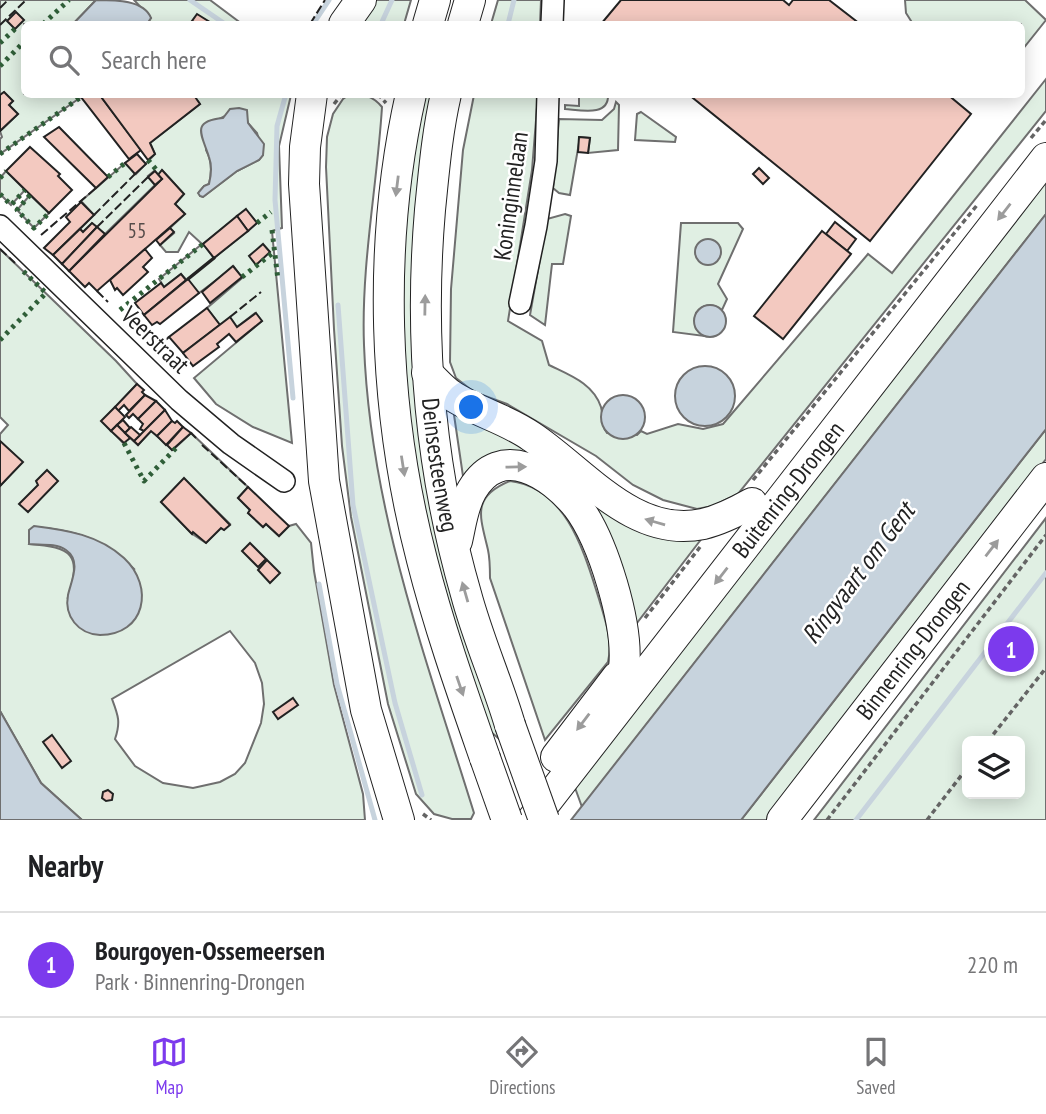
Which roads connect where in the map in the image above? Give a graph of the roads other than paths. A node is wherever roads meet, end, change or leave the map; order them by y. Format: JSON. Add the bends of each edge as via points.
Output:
{"nodes":[{"id":1,"x":361,"y":0,"type":"edge"},
{"id":2,"x":435,"y":0,"type":"edge"},
{"id":3,"x":470,"y":0,"type":"edge"},
{"id":4,"x":553,"y":0,"type":"edge"},
{"id":5,"x":346,"y":21,"type":"edge"},
{"id":6,"x":429,"y":21,"type":"edge"},
{"id":7,"x":464,"y":21,"type":"edge"},
{"id":8,"x":552,"y":21,"type":"edge"},
{"id":9,"x":311,"y":98,"type":"edge"},
{"id":10,"x":323,"y":98,"type":"edge"},
{"id":11,"x":445,"y":98,"type":"edge"},
{"id":12,"x":548,"y":98,"type":"edge"},
{"id":13,"x":400,"y":103,"type":"edge"},
{"id":14,"x":309,"y":124,"type":"junction"},
{"id":15,"x":1039,"y":148,"type":"edge"},
{"id":16,"x":0,"y":226,"type":"edge"},
{"id":17,"x":943,"y":290,"type":"junction"},
{"id":18,"x":520,"y":303,"type":"dead end"},
{"id":19,"x":427,"y":373,"type":"junction"},
{"id":20,"x":1046,"y":478,"type":"edge"},
{"id":21,"x":284,"y":481,"type":"dead end"},
{"id":22,"x":750,"y":495,"type":"junction"},
{"id":23,"x":455,"y":552,"type":"junction"},
{"id":24,"x":625,"y":656,"type":"junction"},
{"id":25,"x":905,"y":660,"type":"junction"},
{"id":26,"x":396,"y":808,"type":"edge"},
{"id":27,"x":412,"y":820,"type":"edge"},
{"id":28,"x":508,"y":820,"type":"edge"},
{"id":29,"x":531,"y":820,"type":"edge"},
{"id":30,"x":544,"y":820,"type":"edge"},
{"id":31,"x":782,"y":820,"type":"edge"},
{"id":32,"x":803,"y":820,"type":"edge"}],
"edges":[{"from":1,"to":5,"type":"highway"},
{"from":2,"to":6,"type":"highway"},
{"from":3,"to":7,"type":"highway"},
{"from":4,"to":8,"type":"street"},
{"from":9,"to":14,"type":"highway"},
{"from":10,"to":14,"type":"highway"},
{"from":19,"to":11,"type":"highway","name":"Deinsesteenweg","one_way":true,"via":[[425,262]]},
{"from":12,"to":18,"type":"street","name":"Koninginnelaan","via":[[546,161]]},
{"from":13,"to":28,"type":"highway","name":"Deinsesteenweg","one_way":true,"bridge":true,"via":[[391,247],[391,349],[400,449],[422,560],[446,644]]},
{"from":14,"to":26,"type":"highway","via":[[304,184],[324,481],[366,710]]},
{"from":15,"to":17,"type":"highway","name":"Buitenring-Drongen","one_way":true},
{"from":16,"to":21,"type":"street","name":"Veerstraat","via":[[179,400]]},
{"from":17,"to":22,"type":"highway","via":[[902,318]]},
{"from":17,"to":29,"type":"highway","name":"Buitenring-Drongen","one_way":true},
{"from":22,"to":19,"type":"highway","one_way":true,"via":[[722,519],[684,526],[643,519],[532,436],[452,395]]},
{"from":19,"to":23,"type":"highway","name":"Deinsesteenweg"},
{"from":25,"to":20,"type":"highway","name":"Binnenring-Drongen","one_way":true},
{"from":22,"to":24,"type":"highway"},
{"from":23,"to":24,"type":"highway","one_way":true,"via":[[465,507],[484,476],[513,465],[541,472],[565,493],[598,544],[615,596]]},
{"from":30,"to":23,"type":"highway","name":"Deinsesteenweg","one_way":true,"bridge":true},
{"from":24,"to":28,"type":"highway","one_way":true},
{"from":25,"to":31,"type":"highway","name":"Binnenring-Drongen"},
{"from":25,"to":32,"type":"highway","via":[[872,729]]},
{"from":26,"to":27,"type":"highway"}]}
